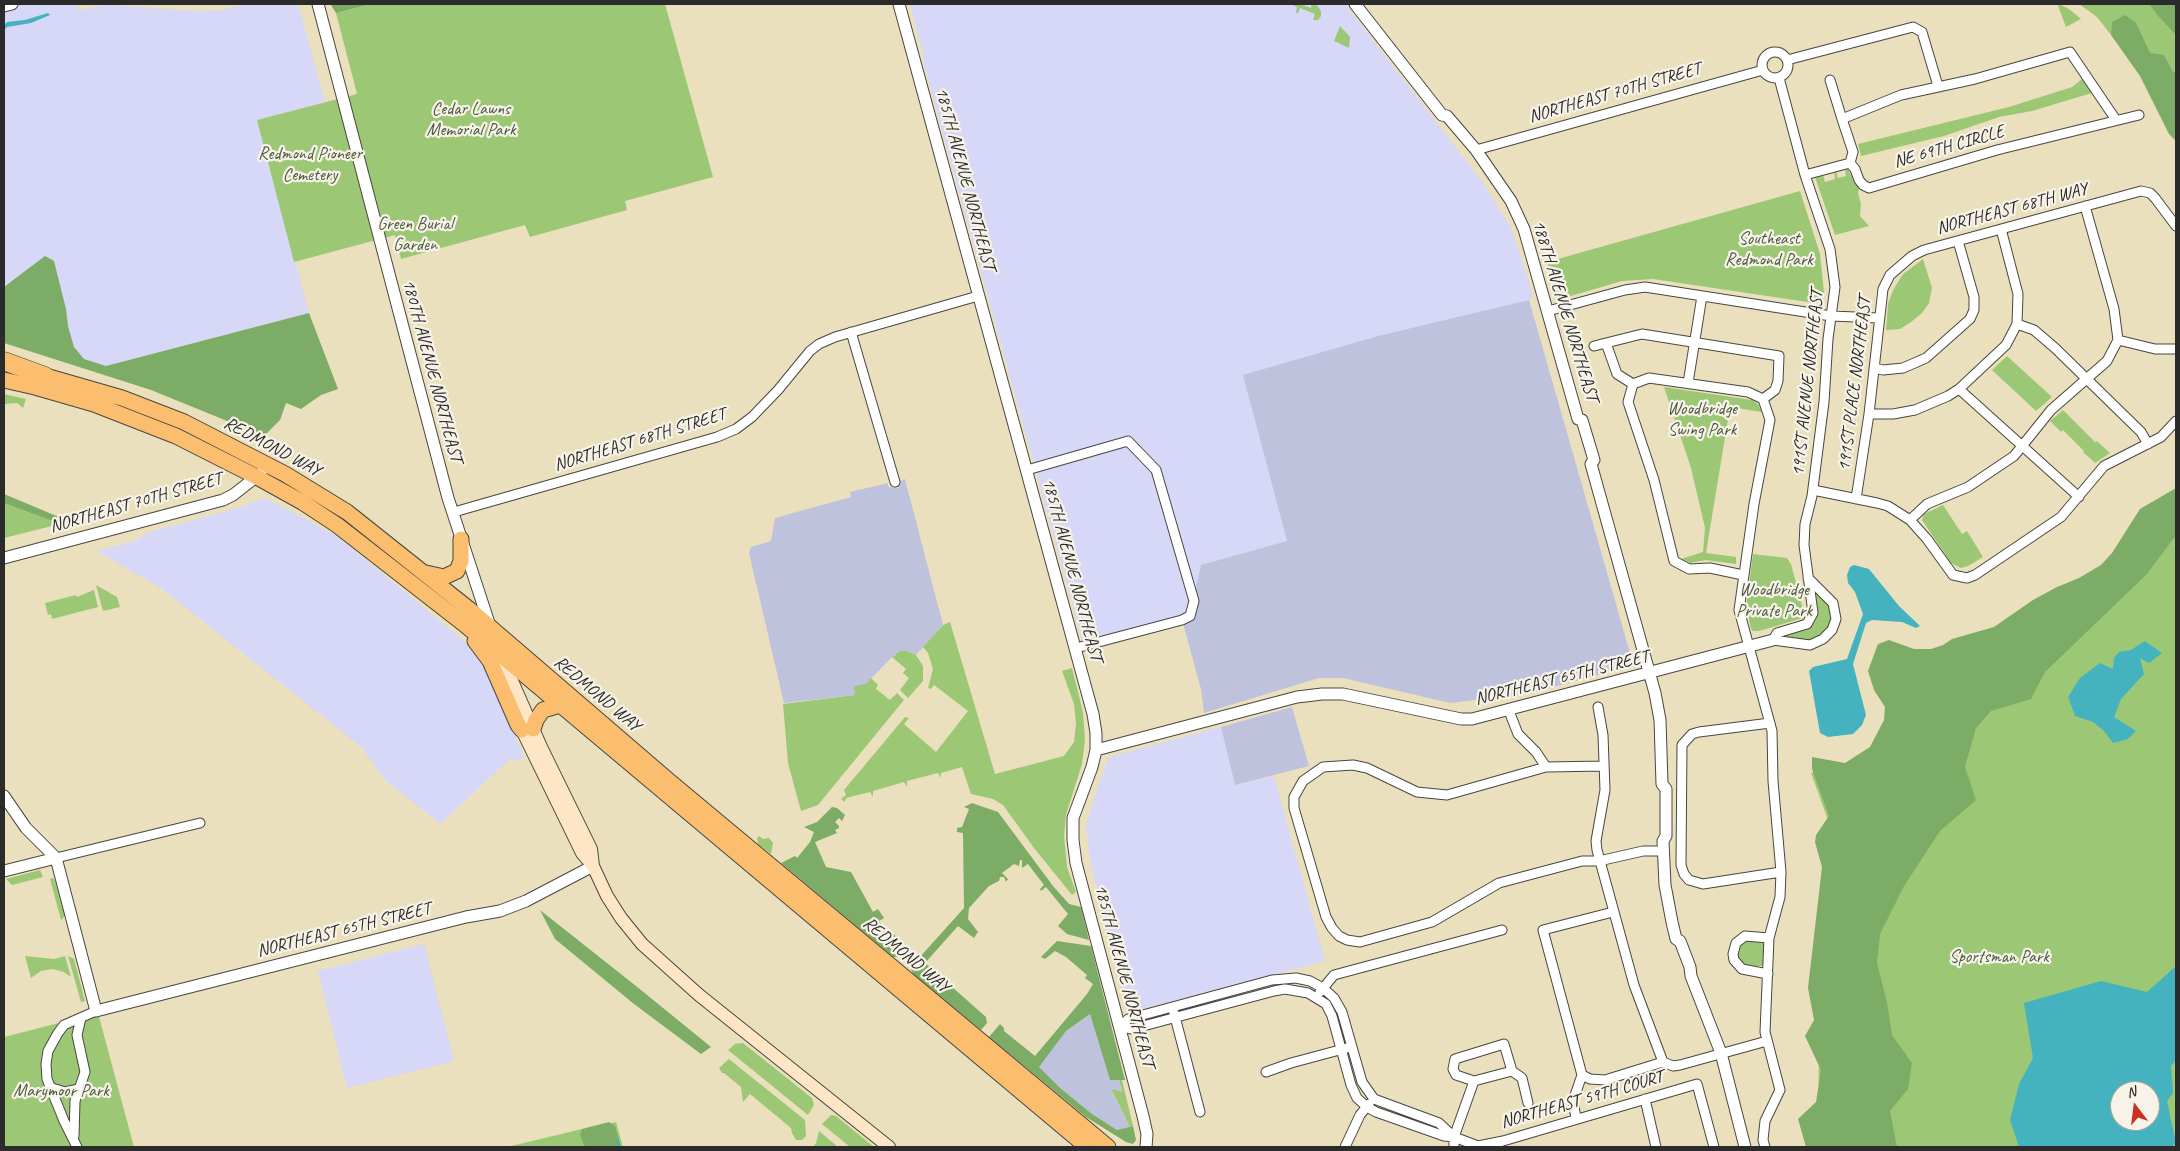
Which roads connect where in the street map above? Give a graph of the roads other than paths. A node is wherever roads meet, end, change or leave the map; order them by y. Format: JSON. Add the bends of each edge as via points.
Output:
{"nodes":[{"id":1,"x":12,"y":4,"type":"edge"},
{"id":2,"x":318,"y":4,"type":"edge"},
{"id":3,"x":899,"y":4,"type":"edge"},
{"id":4,"x":1355,"y":4,"type":"edge"},
{"id":5,"x":1364,"y":4,"type":"edge"},
{"id":6,"x":4,"y":6,"type":"edge"},
{"id":7,"x":1787,"y":60,"type":"junction"},
{"id":8,"x":1763,"y":70,"type":"junction"},
{"id":9,"x":1779,"y":78,"type":"junction"},
{"id":10,"x":1830,"y":80,"type":"dead end"},
{"id":11,"x":1938,"y":86,"type":"junction"},
{"id":12,"x":2139,"y":115,"type":"dead end"},
{"id":13,"x":1447,"y":116,"type":"junction"},
{"id":14,"x":1842,"y":120,"type":"junction"},
{"id":15,"x":2116,"y":120,"type":"junction"},
{"id":16,"x":1476,"y":150,"type":"junction"},
{"id":17,"x":1850,"y":163,"type":"junction"},
{"id":18,"x":1806,"y":175,"type":"junction"},
{"id":19,"x":2084,"y":206,"type":"junction"},
{"id":20,"x":2176,"y":226,"type":"edge"},
{"id":21,"x":2001,"y":229,"type":"junction"},
{"id":22,"x":1958,"y":241,"type":"junction"},
{"id":23,"x":1890,"y":275,"type":"joint"},
{"id":24,"x":978,"y":296,"type":"junction"},
{"id":25,"x":1702,"y":296,"type":"junction"},
{"id":26,"x":1548,"y":311,"type":"junction"},
{"id":27,"x":1831,"y":316,"type":"junction"},
{"id":28,"x":1879,"y":318,"type":"junction"},
{"id":29,"x":2017,"y":324,"type":"junction"},
{"id":30,"x":851,"y":332,"type":"junction"},
{"id":31,"x":2118,"y":340,"type":"junction"},
{"id":32,"x":1606,"y":343,"type":"junction"},
{"id":33,"x":1695,"y":343,"type":"junction"},
{"id":34,"x":1594,"y":346,"type":"dead end"},
{"id":35,"x":2176,"y":349,"type":"edge"},
{"id":36,"x":4,"y":361,"type":"edge"},
{"id":37,"x":4,"y":367,"type":"edge"},
{"id":38,"x":1874,"y":368,"type":"junction"},
{"id":39,"x":45,"y":376,"type":"junction"},
{"id":40,"x":4,"y":380,"type":"edge"},
{"id":41,"x":2086,"y":381,"type":"junction"},
{"id":42,"x":1688,"y":382,"type":"junction"},
{"id":43,"x":1633,"y":384,"type":"junction"},
{"id":44,"x":1960,"y":389,"type":"junction"},
{"id":45,"x":1763,"y":399,"type":"junction"},
{"id":46,"x":1869,"y":414,"type":"junction"},
{"id":47,"x":2176,"y":421,"type":"edge"},
{"id":48,"x":2148,"y":444,"type":"junction"},
{"id":49,"x":2022,"y":446,"type":"junction"},
{"id":50,"x":269,"y":465,"type":"junction"},
{"id":51,"x":1027,"y":470,"type":"junction"},
{"id":52,"x":257,"y":477,"type":"junction"},
{"id":53,"x":895,"y":482,"type":"dead end"},
{"id":54,"x":1813,"y":490,"type":"junction"},
{"id":55,"x":2079,"y":497,"type":"junction"},
{"id":56,"x":1856,"y":499,"type":"junction"},
{"id":57,"x":454,"y":512,"type":"junction"},
{"id":58,"x":1910,"y":520,"type":"junction"},
{"id":59,"x":461,"y":539,"type":"junction"},
{"id":60,"x":4,"y":558,"type":"edge"},
{"id":61,"x":422,"y":571,"type":"junction"},
{"id":62,"x":1743,"y":575,"type":"junction"},
{"id":63,"x":1808,"y":578,"type":"junction"},
{"id":64,"x":464,"y":624,"type":"junction"},
{"id":65,"x":490,"y":628,"type":"junction"},
{"id":66,"x":1773,"y":640,"type":"junction"},
{"id":67,"x":1749,"y":647,"type":"junction"},
{"id":68,"x":1076,"y":648,"type":"junction"},
{"id":69,"x":499,"y":654,"type":"junction"},
{"id":70,"x":1650,"y":673,"type":"junction"},
{"id":71,"x":560,"y":705,"type":"junction"},
{"id":72,"x":1598,"y":707,"type":"dead end"},
{"id":73,"x":1509,"y":711,"type":"junction"},
{"id":74,"x":1770,"y":723,"type":"junction"},
{"id":75,"x":528,"y":729,"type":"junction"},
{"id":76,"x":1096,"y":750,"type":"junction"},
{"id":77,"x":619,"y":754,"type":"junction"},
{"id":78,"x":1604,"y":766,"type":"junction"},
{"id":79,"x":1546,"y":767,"type":"junction"},
{"id":80,"x":669,"y":781,"type":"junction"},
{"id":81,"x":4,"y":796,"type":"edge"},
{"id":82,"x":200,"y":823,"type":"dead end"},
{"id":83,"x":1663,"y":846,"type":"junction"},
{"id":84,"x":56,"y":858,"type":"junction"},
{"id":85,"x":1599,"y":861,"type":"junction"},
{"id":86,"x":593,"y":866,"type":"junction"},
{"id":87,"x":4,"y":871,"type":"edge"},
{"id":88,"x":1781,"y":872,"type":"junction"},
{"id":89,"x":1613,"y":912,"type":"junction"},
{"id":90,"x":1502,"y":930,"type":"dead end"},
{"id":91,"x":1769,"y":938,"type":"junction"},
{"id":92,"x":1768,"y":974,"type":"junction"},
{"id":93,"x":1323,"y":988,"type":"junction"},
{"id":94,"x":1317,"y":997,"type":"junction"},
{"id":95,"x":1173,"y":1008,"type":"junction"},
{"id":96,"x":96,"y":1011,"type":"junction"},
{"id":97,"x":1175,"y":1017,"type":"junction"},
{"id":98,"x":81,"y":1018,"type":"junction"},
{"id":99,"x":1121,"y":1027,"type":"junction"},
{"id":100,"x":1767,"y":1041,"type":"junction"},
{"id":101,"x":1352,"y":1047,"type":"junction"},
{"id":102,"x":1342,"y":1050,"type":"junction"},
{"id":103,"x":1721,"y":1053,"type":"junction"},
{"id":104,"x":1663,"y":1062,"type":"junction"},
{"id":105,"x":1512,"y":1071,"type":"junction"},
{"id":106,"x":1266,"y":1072,"type":"dead end"},
{"id":107,"x":1582,"y":1075,"type":"junction"},
{"id":108,"x":1474,"y":1081,"type":"junction"},
{"id":109,"x":52,"y":1088,"type":"junction"},
{"id":110,"x":79,"y":1089,"type":"junction"},
{"id":111,"x":1374,"y":1099,"type":"junction"},
{"id":112,"x":1645,"y":1099,"type":"junction"},
{"id":113,"x":1528,"y":1103,"type":"dead end"},
{"id":114,"x":1367,"y":1107,"type":"junction"},
{"id":115,"x":1200,"y":1112,"type":"dead end"},
{"id":116,"x":1576,"y":1118,"type":"junction"},
{"id":117,"x":1454,"y":1137,"type":"junction"},
{"id":118,"x":74,"y":1138,"type":"junction"},
{"id":119,"x":78,"y":1147,"type":"edge"},
{"id":120,"x":889,"y":1147,"type":"edge"},
{"id":121,"x":1088,"y":1147,"type":"edge"},
{"id":122,"x":1108,"y":1147,"type":"edge"},
{"id":123,"x":1146,"y":1147,"type":"edge"},
{"id":124,"x":1345,"y":1147,"type":"edge"},
{"id":125,"x":1454,"y":1147,"type":"edge"},
{"id":126,"x":1477,"y":1147,"type":"edge"},
{"id":127,"x":1656,"y":1147,"type":"edge"},
{"id":128,"x":1714,"y":1147,"type":"edge"},
{"id":129,"x":1745,"y":1147,"type":"edge"},
{"id":130,"x":1765,"y":1147,"type":"edge"}],
"edges":[{"from":1,"to":6,"type":"street"},
{"from":2,"to":57,"type":"street","name":"180TH AVENUE NORTHEAST"},
{"from":3,"to":24,"type":"street","name":"185TH AVENUE NORTHEAST"},
{"from":4,"to":13,"type":"street","name":"188TH AVENUE NORTHEAST","via":[[1442,115]]},
{"from":5,"to":13,"type":"street","name":"188TH AVENUE NORTHEAST","via":[[1446,107]]},
{"from":7,"to":8,"type":"street","via":[[1779,53],[1772,53],[1764,59]]},
{"from":7,"to":9,"type":"street","via":[[1787,71]]},
{"from":7,"to":11,"type":"street","via":[[1913,27],[1922,31]]},
{"from":8,"to":9,"type":"street","via":[[1769,77]]},
{"from":8,"to":16,"type":"street","name":"NORTHEAST 70TH STREET"},
{"from":9,"to":18,"type":"street","name":"191ST AVENUE NORTHEAST"},
{"from":10,"to":14,"type":"street","name":"NE 69TH CIRCLE"},
{"from":11,"to":14,"type":"street","via":[[1901,95]]},
{"from":11,"to":15,"type":"street","via":[[2070,52]]},
{"from":12,"to":15,"type":"street","name":"NE 69TH CIRCLE"},
{"from":13,"to":16,"type":"street","name":"188TH AVENUE NORTHEAST"},
{"from":14,"to":17,"type":"street","name":"NE 69TH CIRCLE","via":[[1853,152]]},
{"from":15,"to":17,"type":"street","name":"NE 69TH CIRCLE","via":[[1997,150],[1868,188],[1859,180]]},
{"from":16,"to":26,"type":"street","name":"188TH AVENUE NORTHEAST","via":[[1511,201],[1524,229]]},
{"from":17,"to":18,"type":"street"},
{"from":18,"to":27,"type":"street","name":"191ST AVENUE NORTHEAST","via":[[1832,258],[1834,288]]},
{"from":19,"to":20,"type":"street","name":"NORTHEAST 68TH WAY","via":[[2141,191],[2155,198]]},
{"from":19,"to":21,"type":"street","name":"NORTHEAST 68TH WAY"},
{"from":19,"to":31,"type":"street","via":[[2114,309]]},
{"from":21,"to":22,"type":"street","name":"NORTHEAST 68TH WAY"},
{"from":21,"to":29,"type":"street","via":[[2018,294]]},
{"from":22,"to":23,"type":"street","name":"NORTHEAST 68TH WAY","via":[[1912,256]]},
{"from":22,"to":38,"type":"street","via":[[1974,297],[1970,319],[1926,358],[1903,368]]},
{"from":23,"to":28,"type":"street","name":"191ST PLACE NORTHEAST","via":[[1883,289]]},
{"from":24,"to":30,"type":"street","name":"NORTHEAST 68TH STREET"},
{"from":24,"to":51,"type":"street","name":"185TH AVENUE NORTHEAST"},
{"from":25,"to":26,"type":"street","via":[[1635,288]]},
{"from":25,"to":27,"type":"street"},
{"from":25,"to":33,"type":"street"},
{"from":26,"to":70,"type":"street","name":"188TH AVENUE NORTHEAST","via":[[1578,419],[1582,420],[1594,460],[1591,464]]},
{"from":27,"to":28,"type":"street"},
{"from":27,"to":54,"type":"street","name":"191ST AVENUE NORTHEAST"},
{"from":28,"to":38,"type":"street","name":"191ST PLACE NORTHEAST"},
{"from":29,"to":41,"type":"street","via":[[2034,330]]},
{"from":29,"to":44,"type":"street","via":[[2006,345]]},
{"from":30,"to":53,"type":"street"},
{"from":30,"to":57,"type":"street","name":"NORTHEAST 68TH STREET","via":[[810,351],[765,404],[736,429]]},
{"from":31,"to":35,"type":"street","via":[[2155,349]]},
{"from":31,"to":41,"type":"street","via":[[2108,361]]},
{"from":32,"to":33,"type":"street","via":[[1642,334]]},
{"from":32,"to":34,"type":"street"},
{"from":32,"to":43,"type":"street","via":[[1617,374]]},
{"from":33,"to":42,"type":"street"},
{"from":33,"to":45,"type":"street","via":[[1779,356],[1775,390]]},
{"from":36,"to":39,"type":"highway"},
{"from":37,"to":39,"type":"main road","name":"REDMOND WAY"},
{"from":38,"to":46,"type":"street","name":"191ST PLACE NORTHEAST"},
{"from":39,"to":50,"type":"main road","name":"REDMOND WAY","via":[[153,410]]},
{"from":40,"to":52,"type":"main road","name":"REDMOND WAY","via":[[136,419],[207,450]]},
{"from":41,"to":48,"type":"street","via":[[2141,432]]},
{"from":41,"to":49,"type":"street","via":[[2051,410]]},
{"from":42,"to":43,"type":"street","via":[[1648,378]]},
{"from":42,"to":45,"type":"street","via":[[1748,392]]},
{"from":43,"to":62,"type":"street","via":[[1628,402],[1654,480],[1674,561],[1689,569],[1710,568]]},
{"from":44,"to":46,"type":"street","via":[[1915,410]]},
{"from":44,"to":49,"type":"street"},
{"from":45,"to":62,"type":"street","via":[[1770,420]]},
{"from":46,"to":56,"type":"street","name":"191ST PLACE NORTHEAST"},
{"from":47,"to":48,"type":"street","via":[[2161,437]]},
{"from":48,"to":55,"type":"street","via":[[2104,466]]},
{"from":49,"to":55,"type":"street"},
{"from":49,"to":58,"type":"street","via":[[2014,456],[1968,487],[1926,504]]},
{"from":50,"to":52,"type":"street","name":"NORTHEAST 70TH STREET"},
{"from":50,"to":61,"type":"main road","name":"REDMOND WAY","via":[[347,512]]},
{"from":51,"to":68,"type":"street","name":"185TH AVENUE NORTHEAST"},
{"from":51,"to":68,"type":"street","via":[[1128,441],[1156,470],[1194,601],[1190,616]]},
{"from":52,"to":60,"type":"street","name":"NORTHEAST 70TH STREET","via":[[224,500]]},
{"from":52,"to":64,"type":"main road","name":"REDMOND WAY","via":[[337,525]]},
{"from":54,"to":56,"type":"street"},
{"from":54,"to":63,"type":"street","name":"191ST AVENUE NORTHEAST","via":[[1805,524]]},
{"from":55,"to":58,"type":"street","via":[[2061,517],[1967,578],[1949,571]]},
{"from":56,"to":58,"type":"street","via":[[1888,506]]},
{"from":57,"to":59,"type":"street","name":"180TH AVENUE NORTHEAST"},
{"from":59,"to":61,"type":"main road","via":[[461,562],[453,574],[438,578]]},
{"from":59,"to":65,"type":"street","name":"180TH AVENUE NORTHEAST"},
{"from":61,"to":65,"type":"main road","name":"REDMOND WAY"},
{"from":62,"to":67,"type":"street","via":[[1739,610]]},
{"from":63,"to":66,"type":"street","name":"191ST AVENUE NORTHEAST","via":[[1813,609],[1807,624],[1777,633]]},
{"from":63,"to":66,"type":"street","via":[[1833,603],[1836,619],[1832,630],[1824,640],[1810,645]]},
{"from":64,"to":69,"type":"main road","name":"REDMOND WAY"},
{"from":64,"to":75,"type":"main road","via":[[466,633],[490,661]]},
{"from":65,"to":69,"type":"main road"},
{"from":65,"to":80,"type":"main road","name":"REDMOND WAY"},
{"from":66,"to":67,"type":"street","name":"NORTHEAST 65TH STREET"},
{"from":67,"to":70,"type":"street","name":"NORTHEAST 65TH STREET"},
{"from":67,"to":74,"type":"street"},
{"from":68,"to":76,"type":"street","name":"185TH AVENUE NORTHEAST","via":[[1093,714]]},
{"from":69,"to":71,"type":"main road","name":"REDMOND WAY"},
{"from":69,"to":75,"type":"main road"},
{"from":70,"to":73,"type":"street","name":"NORTHEAST 65TH STREET"},
{"from":70,"to":83,"type":"street","name":"188TH AVENUE NORTHEAST","via":[[1660,720],[1662,784],[1666,789]]},
{"from":71,"to":75,"type":"main road","via":[[543,710]]},
{"from":71,"to":77,"type":"main road","name":"REDMOND WAY"},
{"from":72,"to":78,"type":"street"},
{"from":73,"to":76,"type":"street","name":"NORTHEAST 65TH STREET","via":[[1461,719],[1358,697],[1322,694],[1297,697]]},
{"from":73,"to":79,"type":"street","via":[[1518,734]]},
{"from":74,"to":88,"type":"street"},
{"from":74,"to":88,"type":"street","via":[[1699,732],[1686,738],[1681,751],[1681,865],[1689,880],[1703,884]]},
{"from":75,"to":86,"type":"main road","via":[[591,849]]},
{"from":76,"to":99,"type":"street","name":"185TH AVENUE NORTHEAST","via":[[1073,818],[1073,840],[1076,863]]},
{"from":77,"to":80,"type":"main road","via":[[636,762],[651,775]]},
{"from":77,"to":121,"type":"main road","name":"REDMOND WAY"},
{"from":78,"to":79,"type":"street"},
{"from":78,"to":85,"type":"street","via":[[1605,790],[1596,841]]},
{"from":79,"to":85,"type":"street","via":[[1447,795],[1417,792],[1353,765],[1323,767],[1303,781],[1294,797],[1294,808],[1326,917],[1335,932],[1347,940],[1360,942],[1432,922],[1499,883],[1582,861]]},
{"from":80,"to":122,"type":"main road","name":"REDMOND WAY"},
{"from":81,"to":84,"type":"street","via":[[26,828]]},
{"from":82,"to":84,"type":"street"},
{"from":83,"to":85,"type":"street"},
{"from":83,"to":103,"type":"street","name":"188TH AVENUE NORTHEAST","via":[[1667,896],[1676,938],[1680,940]]},
{"from":84,"to":87,"type":"street"},
{"from":84,"to":96,"type":"street"},
{"from":85,"to":89,"type":"street"},
{"from":86,"to":96,"type":"street","name":"NORTHEAST 65TH STREET","via":[[500,911],[439,923]]},
{"from":86,"to":120,"type":"main road","via":[[607,896],[642,944]]},
{"from":88,"to":91,"type":"street","via":[[1780,897]]},
{"from":89,"to":104,"type":"street","via":[[1634,986]]},
{"from":89,"to":107,"type":"street","via":[[1543,930]]},
{"from":90,"to":93,"type":"street","via":[[1334,975]]},
{"from":91,"to":92,"type":"street"},
{"from":91,"to":92,"type":"street","via":[[1745,936],[1736,943],[1733,954],[1742,969]]},
{"from":92,"to":100,"type":"street"},
{"from":93,"to":94,"type":"street"},
{"from":93,"to":95,"type":"street","via":[[1310,980],[1284,978]]},
{"from":93,"to":101,"type":"street","via":[[1342,1012]]},
{"from":94,"to":97,"type":"street","via":[[1297,990],[1274,991]]},
{"from":94,"to":102,"type":"street","via":[[1326,1004],[1332,1016]]},
{"from":95,"to":97,"type":"street"},
{"from":95,"to":99,"type":"street","via":[[1128,1019]]},
{"from":96,"to":98,"type":"street"},
{"from":97,"to":99,"type":"street","via":[[1132,1029]]},
{"from":97,"to":115,"type":"street"},
{"from":98,"to":109,"type":"street","via":[[64,1025],[48,1051],[47,1078]]},
{"from":98,"to":110,"type":"street","via":[[76,1035],[85,1072]]},
{"from":99,"to":123,"type":"street","name":"185TH AVENUE NORTHEAST","via":[[1147,1134]]},
{"from":100,"to":103,"type":"street"},
{"from":100,"to":130,"type":"street","via":[[1780,1090],[1765,1121]]},
{"from":101,"to":102,"type":"street"},
{"from":101,"to":111,"type":"street","via":[[1364,1086]]},
{"from":102,"to":106,"type":"street","via":[[1291,1062]]},
{"from":102,"to":114,"type":"street","via":[[1353,1091]]},
{"from":103,"to":104,"type":"street","via":[[1674,1066]]},
{"from":103,"to":129,"type":"street","name":"188TH AVENUE NORTHEAST"},
{"from":104,"to":107,"type":"street","via":[[1605,1080],[1590,1080]]},
{"from":105,"to":108,"type":"street"},
{"from":105,"to":108,"type":"street","name":"NORTHEAST 59TH COURT","via":[[1504,1044],[1455,1059],[1453,1069],[1456,1075]]},
{"from":105,"to":113,"type":"street","name":"NORTHEAST 59TH COURT","via":[[1522,1078]]},
{"from":107,"to":116,"type":"street","via":[[1573,1101]]},
{"from":108,"to":117,"type":"street"},
{"from":109,"to":110,"type":"street","via":[[65,1092]]},
{"from":109,"to":118,"type":"street"},
{"from":110,"to":118,"type":"street","via":[[73,1110]]},
{"from":111,"to":114,"type":"street"},
{"from":111,"to":117,"type":"street","via":[[1439,1124]]},
{"from":112,"to":116,"type":"street","name":"NORTHEAST 59TH COURT"},
{"from":112,"to":127,"type":"street"},
{"from":112,"to":128,"type":"street","name":"NORTHEAST 59TH COURT","via":[[1697,1084]]},
{"from":114,"to":117,"type":"street"},
{"from":114,"to":124,"type":"street"},
{"from":116,"to":126,"type":"street","name":"NORTHEAST 59TH COURT"},
{"from":117,"to":125,"type":"street"},
{"from":117,"to":126,"type":"street"},
{"from":118,"to":119,"type":"street"}]}
